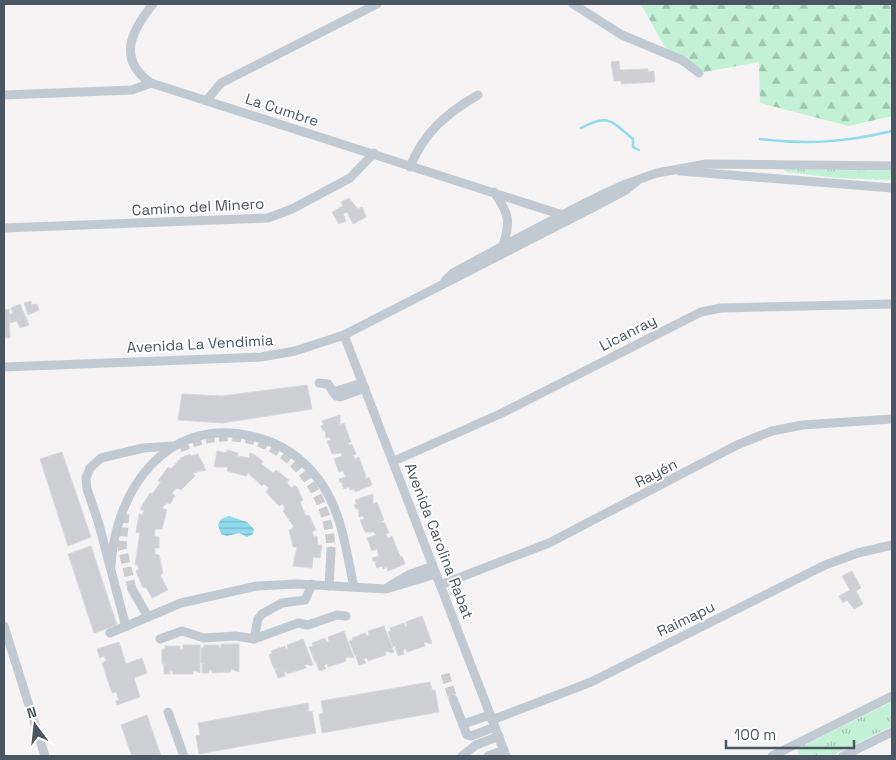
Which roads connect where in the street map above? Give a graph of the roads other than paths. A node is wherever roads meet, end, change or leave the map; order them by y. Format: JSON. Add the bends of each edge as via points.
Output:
{"nodes":[{"id":1,"x":153,"y":4,"type":"edge"},
{"id":2,"x":377,"y":4,"type":"edge"},
{"id":3,"x":573,"y":4,"type":"edge"},
{"id":4,"x":699,"y":73,"type":"dead end"},
{"id":5,"x":151,"y":83,"type":"junction"},
{"id":6,"x":478,"y":94,"type":"dead end"},
{"id":7,"x":4,"y":95,"type":"edge"},
{"id":8,"x":207,"y":100,"type":"junction"},
{"id":9,"x":374,"y":153,"type":"junction"},
{"id":10,"x":736,"y":164,"type":"junction"},
{"id":11,"x":892,"y":166,"type":"edge"},
{"id":12,"x":410,"y":167,"type":"junction"},
{"id":13,"x":668,"y":170,"type":"junction"},
{"id":14,"x":780,"y":179,"type":"junction"},
{"id":15,"x":636,"y":182,"type":"junction"},
{"id":16,"x":892,"y":188,"type":"edge"},
{"id":17,"x":494,"y":192,"type":"junction"},
{"id":18,"x":563,"y":215,"type":"junction"},
{"id":19,"x":572,"y":218,"type":"junction"},
{"id":20,"x":4,"y":228,"type":"edge"},
{"id":21,"x":503,"y":246,"type":"junction"},
{"id":22,"x":442,"y":283,"type":"junction"},
{"id":23,"x":892,"y":304,"type":"edge"},
{"id":24,"x":344,"y":335,"type":"junction"},
{"id":25,"x":4,"y":366,"type":"edge"},
{"id":26,"x":319,"y":383,"type":"dead end"},
{"id":27,"x":364,"y":386,"type":"junction"},
{"id":28,"x":892,"y":419,"type":"edge"},
{"id":29,"x":172,"y":446,"type":"junction"},
{"id":30,"x":394,"y":461,"type":"junction"},
{"id":31,"x":892,"y":545,"type":"edge"},
{"id":32,"x":331,"y":551,"type":"tunnel mouth"},
{"id":33,"x":111,"y":566,"type":"junction"},
{"id":34,"x":435,"y":570,"type":"junction"},
{"id":35,"x":312,"y":584,"type":"junction"},
{"id":36,"x":440,"y":585,"type":"junction"},
{"id":37,"x":329,"y":586,"type":"junction"},
{"id":38,"x":354,"y":587,"type":"junction"},
{"id":39,"x":132,"y":590,"type":"tunnel mouth"},
{"id":40,"x":346,"y":616,"type":"dead end"},
{"id":41,"x":148,"y":617,"type":"junction"},
{"id":42,"x":4,"y":626,"type":"edge"},
{"id":43,"x":126,"y":627,"type":"junction"},
{"id":44,"x":110,"y":632,"type":"dead end"},
{"id":45,"x":254,"y":638,"type":"junction"},
{"id":46,"x":160,"y":639,"type":"dead end"},
{"id":47,"x":892,"y":696,"type":"edge"},
{"id":48,"x":453,"y":699,"type":"tunnel mouth"},
{"id":49,"x":168,"y":712,"type":"dead end"},
{"id":50,"x":493,"y":720,"type":"junction"},
{"id":51,"x":463,"y":724,"type":"junction"},
{"id":52,"x":892,"y":732,"type":"edge"},
{"id":53,"x":499,"y":736,"type":"junction"},
{"id":54,"x":790,"y":747,"type":"junction"},
{"id":55,"x":505,"y":753,"type":"edge"},
{"id":56,"x":45,"y":756,"type":"edge"},
{"id":57,"x":184,"y":756,"type":"edge"},
{"id":58,"x":462,"y":756,"type":"edge"},
{"id":59,"x":488,"y":756,"type":"edge"},
{"id":60,"x":772,"y":756,"type":"edge"},
{"id":61,"x":794,"y":756,"type":"edge"},
{"id":62,"x":843,"y":756,"type":"edge"}],
"edges":[{"from":1,"to":5,"type":"street","via":[[135,28],[130,48],[136,68]]},
{"from":2,"to":8,"type":"street","via":[[221,83]]},
{"from":3,"to":4,"type":"street","via":[[622,35],[682,60]]},
{"from":5,"to":7,"type":"street","via":[[132,90]]},
{"from":5,"to":8,"type":"street","name":"La Cumbre"},
{"from":6,"to":12,"type":"street","via":[[434,126]]},
{"from":8,"to":9,"type":"street","name":"La Cumbre"},
{"from":9,"to":12,"type":"street","name":"La Cumbre"},
{"from":9,"to":20,"type":"street","name":"Camino del Minero","via":[[350,178],[268,218]]},
{"from":10,"to":11,"type":"street","name":"Avenida La Vendimia"},
{"from":10,"to":13,"type":"street","name":"Avenida La Vendimia","via":[[692,165]]},
{"from":10,"to":14,"type":"street"},
{"from":12,"to":17,"type":"street","name":"La Cumbre"},
{"from":13,"to":14,"type":"street"},
{"from":13,"to":15,"type":"street","name":"Avenida La Vendimia"},
{"from":14,"to":16,"type":"street"},
{"from":15,"to":18,"type":"street","name":"Avenida La Vendimia"},
{"from":15,"to":19,"type":"street","name":"Avenida La Vendimia"},
{"from":17,"to":18,"type":"street","name":"La Cumbre"},
{"from":17,"to":21,"type":"street","via":[[508,216]]},
{"from":18,"to":19,"type":"street","name":"La Cumbre"},
{"from":18,"to":21,"type":"street","name":"Avenida La Vendimia"},
{"from":19,"to":22,"type":"street","name":"Avenida La Vendimia","via":[[456,279]]},
{"from":21,"to":22,"type":"street","name":"Avenida La Vendimia"},
{"from":22,"to":24,"type":"street","name":"Avenida La Vendimia"},
{"from":23,"to":30,"type":"street","name":"Licanray","via":[[721,308],[701,312],[500,414]]},
{"from":24,"to":25,"type":"street","name":"Avenida La Vendimia","via":[[295,351],[261,357]]},
{"from":24,"to":27,"type":"street","name":"Avenida Carolina Rabat"},
{"from":26,"to":27,"type":"street","via":[[328,384],[340,397]]},
{"from":27,"to":30,"type":"street","name":"Avenida Carolina Rabat"},
{"from":28,"to":36,"type":"street","name":"Rayén","via":[[802,425],[767,433],[549,543]]},
{"from":29,"to":33,"type":"street","via":[[146,471],[126,501],[114,539]]},
{"from":29,"to":33,"type":"street","via":[[119,452],[101,458],[90,468],[86,478],[87,489]]},
{"from":29,"to":38,"type":"street","via":[[196,436],[222,432],[257,437],[290,451],[318,479],[332,502]]},
{"from":30,"to":34,"type":"street","name":"Avenida Carolina Rabat"},
{"from":31,"to":50,"type":"street","name":"Raimapu","via":[[825,565],[591,682]]},
{"from":32,"to":37,"type":"street"},
{"from":33,"to":43,"type":"street"},
{"from":34,"to":36,"type":"street","name":"Avenida Carolina Rabat"},
{"from":34,"to":38,"type":"street","via":[[386,589]]},
{"from":35,"to":37,"type":"street"},
{"from":35,"to":41,"type":"street","via":[[257,586],[181,603]]},
{"from":35,"to":45,"type":"street","via":[[305,600],[282,603],[262,614]]},
{"from":36,"to":50,"type":"street","name":"Avenida Carolina Rabat"},
{"from":37,"to":38,"type":"street"},
{"from":39,"to":41,"type":"street"},
{"from":40,"to":45,"type":"street","via":[[337,614],[308,625],[298,623]]},
{"from":41,"to":43,"type":"street"},
{"from":42,"to":56,"type":"street"},
{"from":43,"to":44,"type":"street"},
{"from":45,"to":46,"type":"street","via":[[204,638],[182,631]]},
{"from":47,"to":54,"type":"street"},
{"from":48,"to":51,"type":"street"},
{"from":49,"to":57,"type":"street"},
{"from":50,"to":51,"type":"street"},
{"from":50,"to":51,"type":"street","via":[[471,736],[467,735]]},
{"from":50,"to":53,"type":"street","name":"Avenida Carolina Rabat"},
{"from":52,"to":62,"type":"street"},
{"from":53,"to":55,"type":"street","name":"Avenida Carolina Rabat"},
{"from":53,"to":58,"type":"street","via":[[476,745]]},
{"from":54,"to":60,"type":"street"},
{"from":54,"to":61,"type":"street"},
{"from":55,"to":59,"type":"street"}]}
